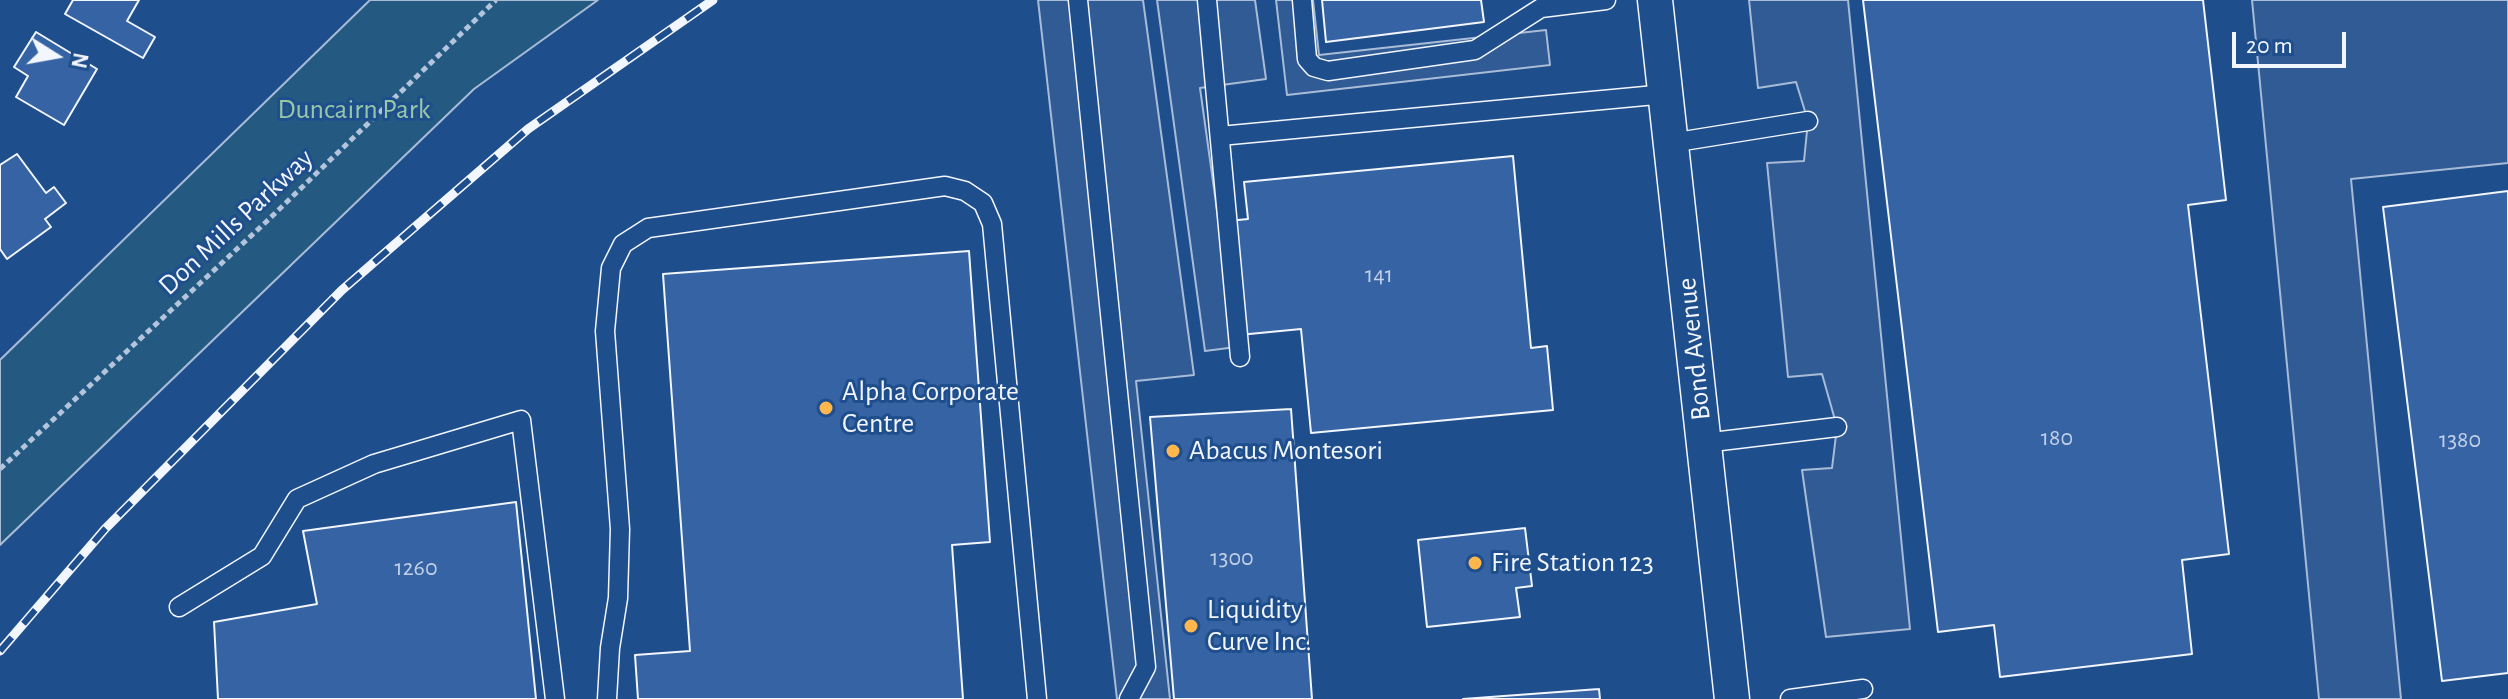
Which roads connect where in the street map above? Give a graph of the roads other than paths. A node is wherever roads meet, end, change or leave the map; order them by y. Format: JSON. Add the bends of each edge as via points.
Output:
{"nodes":[{"id":1,"x":1078,"y":0,"type":"edge"},
{"id":2,"x":1207,"y":0,"type":"edge"},
{"id":3,"x":1302,"y":0,"type":"edge"},
{"id":4,"x":1606,"y":0,"type":"edge"},
{"id":5,"x":1655,"y":0,"type":"edge"},
{"id":6,"x":1666,"y":94,"type":"junction"},
{"id":7,"x":1808,"y":121,"type":"dead end"},
{"id":8,"x":1220,"y":136,"type":"junction"},
{"id":9,"x":1671,"y":143,"type":"junction"},
{"id":10,"x":1240,"y":357,"type":"dead end"},
{"id":11,"x":1837,"y":427,"type":"dead end"},
{"id":12,"x":1704,"y":443,"type":"junction"},
{"id":13,"x":179,"y":607,"type":"dead end"},
{"id":14,"x":1863,"y":689,"type":"dead end"},
{"id":15,"x":555,"y":699,"type":"edge"},
{"id":16,"x":607,"y":699,"type":"edge"},
{"id":17,"x":1037,"y":699,"type":"edge"},
{"id":18,"x":1129,"y":699,"type":"edge"},
{"id":19,"x":1732,"y":699,"type":"edge"},
{"id":20,"x":1790,"y":699,"type":"edge"}],
"edges":[{"from":1,"to":18,"type":"lane","via":[[1146,667]]},
{"from":2,"to":8,"type":"lane"},
{"from":3,"to":4,"type":"lane","via":[[1307,59],[1328,71],[1475,50],[1541,8]]},
{"from":5,"to":6,"type":"street","name":"Bond Avenue"},
{"from":6,"to":8,"type":"lane"},
{"from":6,"to":9,"type":"street","name":"Bond Avenue"},
{"from":7,"to":9,"type":"lane"},
{"from":8,"to":10,"type":"lane"},
{"from":9,"to":12,"type":"street","name":"Bond Avenue"},
{"from":11,"to":12,"type":"lane"},
{"from":12,"to":19,"type":"street","name":"Bond Avenue"},
{"from":13,"to":15,"type":"lane","via":[[262,556],[297,499],[374,464],[521,420]]},
{"from":14,"to":20,"type":"lane"},
{"from":16,"to":17,"type":"lane","via":[[620,529],[605,331],[611,268],[623,244],[648,228],[945,186],[983,203],[992,224]]}]}
